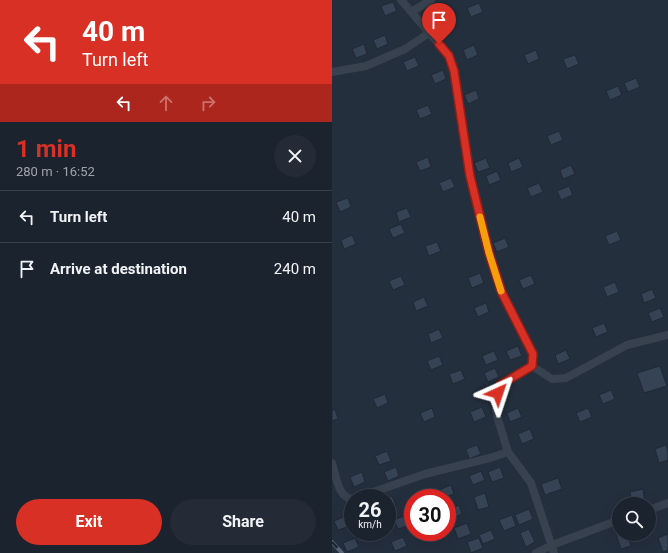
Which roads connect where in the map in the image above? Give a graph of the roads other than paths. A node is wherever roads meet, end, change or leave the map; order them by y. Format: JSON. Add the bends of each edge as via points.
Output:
{"nodes":[{"id":1,"x":401,"y":0,"type":"edge"},
{"id":2,"x":431,"y":0,"type":"edge"},
{"id":3,"x":411,"y":12,"type":"junction"},
{"id":4,"x":428,"y":32,"type":"junction"},
{"id":5,"x":332,"y":72,"type":"edge"},
{"id":6,"x":668,"y":335,"type":"edge"},
{"id":7,"x":532,"y":366,"type":"junction"},
{"id":8,"x":508,"y":452,"type":"junction"},
{"id":9,"x":332,"y":463,"type":"edge"},
{"id":10,"x":382,"y":489,"type":"edge"},
{"id":11,"x":344,"y":495,"type":"edge"},
{"id":12,"x":668,"y":503,"type":"edge"},
{"id":13,"x":656,"y":507,"type":"edge"},
{"id":14,"x":612,"y":523,"type":"edge"},
{"id":15,"x":553,"y":549,"type":"edge"},
{"id":16,"x":536,"y":553,"type":"edge"}],
"edges":[{"from":1,"to":3,"type":"street"},
{"from":2,"to":3,"type":"street"},
{"from":3,"to":4,"type":"street"},
{"from":4,"to":5,"type":"street","via":[[405,49],[366,66]]},
{"from":4,"to":7,"type":"street","via":[[449,56],[454,71],[470,176],[489,253],[502,293],[533,354]]},
{"from":6,"to":7,"type":"street","via":[[627,345],[566,378],[552,379]]},
{"from":7,"to":8,"type":"street","via":[[500,385],[498,390],[495,401],[497,416]]},
{"from":8,"to":10,"type":"street","via":[[425,474]]},
{"from":8,"to":15,"type":"street","via":[[531,483]]},
{"from":9,"to":11,"type":"street"},
{"from":12,"to":13,"type":"street"},
{"from":14,"to":15,"type":"street"},
{"from":15,"to":16,"type":"street"}]}
